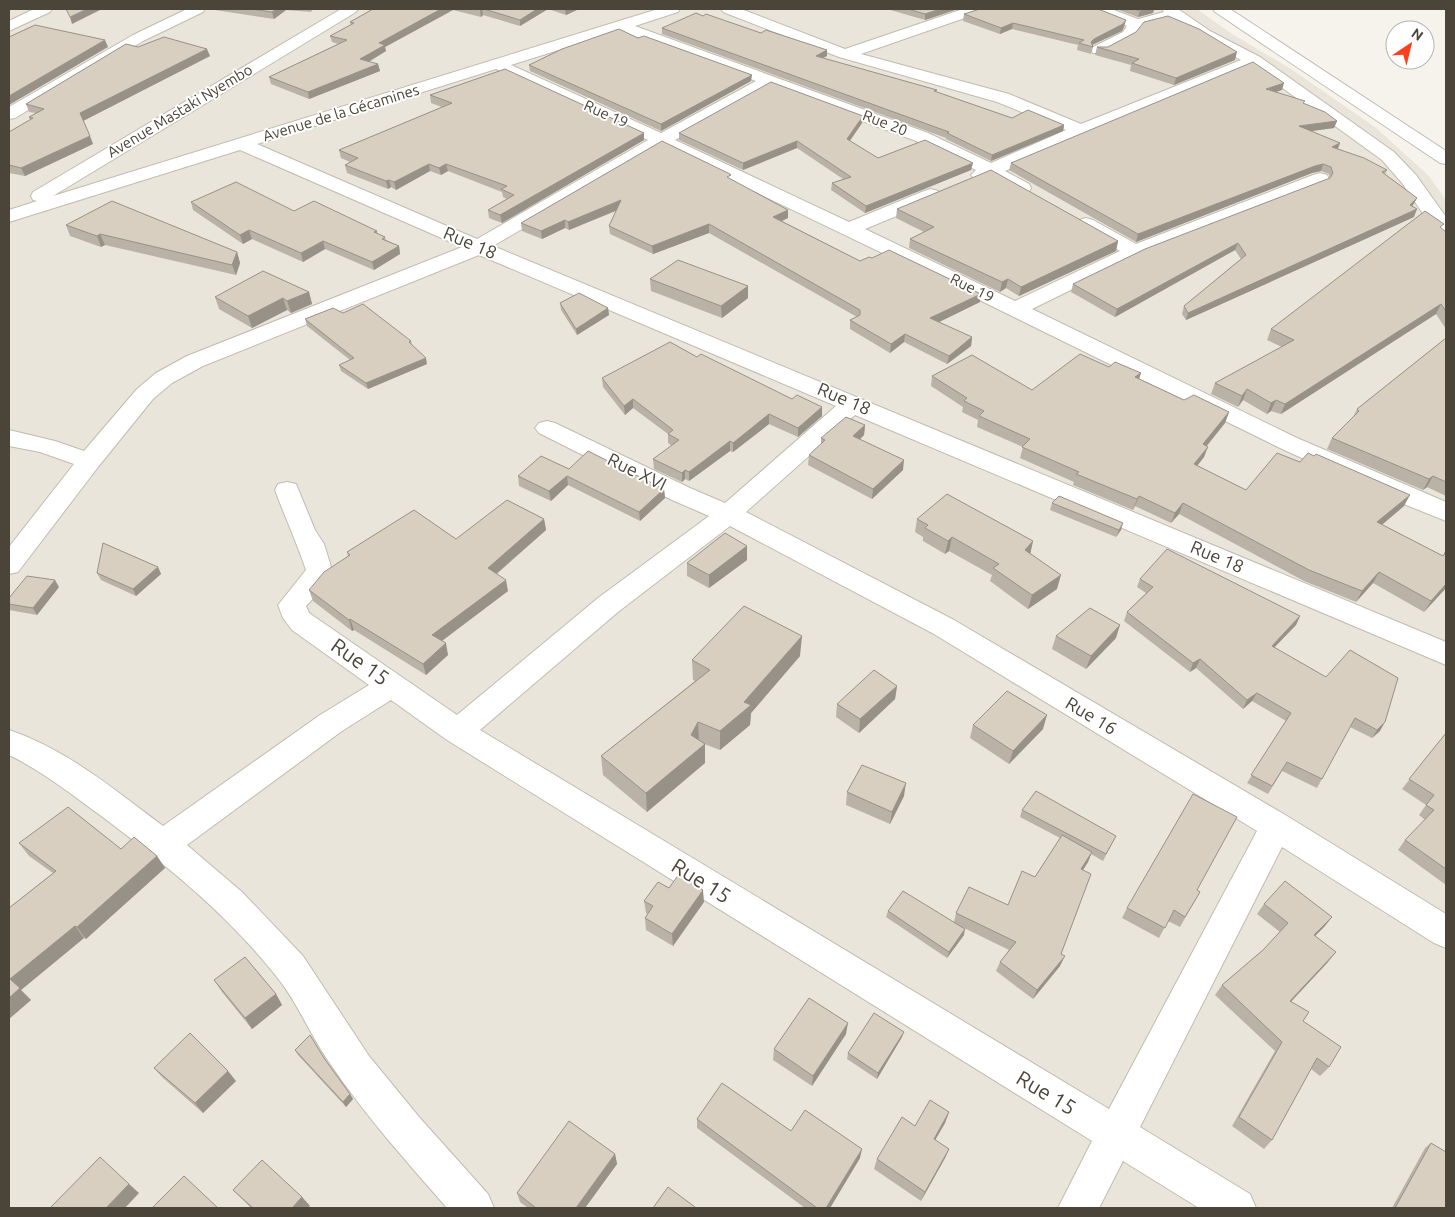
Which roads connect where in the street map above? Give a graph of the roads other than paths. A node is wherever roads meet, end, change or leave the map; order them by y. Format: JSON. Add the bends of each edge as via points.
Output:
{"nodes":[{"id":1,"x":45,"y":9,"type":"edge"},
{"id":2,"x":198,"y":9,"type":"edge"},
{"id":3,"x":351,"y":9,"type":"edge"},
{"id":4,"x":672,"y":9,"type":"edge"},
{"id":5,"x":728,"y":9,"type":"edge"},
{"id":6,"x":977,"y":9,"type":"edge"},
{"id":7,"x":1099,"y":9,"type":"edge"},
{"id":8,"x":1220,"y":9,"type":"edge"},
{"id":9,"x":1172,"y":12,"type":"edge"},
{"id":10,"x":1136,"y":24,"type":"junction"},
{"id":11,"x":621,"y":26,"type":"junction"},
{"id":12,"x":9,"y":27,"type":"edge"},
{"id":13,"x":1099,"y":50,"type":"edge"},
{"id":14,"x":845,"y":54,"type":"junction"},
{"id":15,"x":1254,"y":60,"type":"junction"},
{"id":16,"x":497,"y":64,"type":"junction"},
{"id":17,"x":769,"y":81,"type":"junction"},
{"id":18,"x":9,"y":114,"type":"edge"},
{"id":19,"x":1081,"y":130,"type":"junction"},
{"id":20,"x":662,"y":140,"type":"junction"},
{"id":21,"x":241,"y":144,"type":"junction"},
{"id":22,"x":1446,"y":159,"type":"edge"},
{"id":23,"x":991,"y":170,"type":"junction"},
{"id":24,"x":1320,"y":179,"type":"dead end"},
{"id":25,"x":965,"y":181,"type":"edge"},
{"id":26,"x":947,"y":188,"type":"edge"},
{"id":27,"x":1034,"y":194,"type":"edge"},
{"id":28,"x":1068,"y":213,"type":"edge"},
{"id":29,"x":9,"y":216,"type":"edge"},
{"id":30,"x":1446,"y":227,"type":"edge"},
{"id":31,"x":849,"y":229,"type":"junction"},
{"id":32,"x":478,"y":247,"type":"junction"},
{"id":33,"x":1135,"y":251,"type":"junction"},
{"id":34,"x":1015,"y":310,"type":"junction"},
{"id":35,"x":854,"y":404,"type":"junction"},
{"id":36,"x":547,"y":428,"type":"dead end"},
{"id":37,"x":9,"y":438,"type":"edge"},
{"id":38,"x":89,"y":461,"type":"junction"},
{"id":39,"x":287,"y":490,"type":"dead end"},
{"id":40,"x":1446,"y":512,"type":"edge"},
{"id":41,"x":728,"y":514,"type":"junction"},
{"id":42,"x":9,"y":565,"type":"edge"},
{"id":43,"x":1446,"y":654,"type":"edge"},
{"id":44,"x":392,"y":685,"type":"junction"},
{"id":45,"x":458,"y":731,"type":"junction"},
{"id":46,"x":9,"y":742,"type":"edge"},
{"id":47,"x":1276,"y":826,"type":"junction"},
{"id":48,"x":163,"y":844,"type":"junction"},
{"id":49,"x":1446,"y":932,"type":"edge"},
{"id":50,"x":1115,"y":1135,"type":"junction"},
{"id":51,"x":474,"y":1208,"type":"edge"},
{"id":52,"x":1078,"y":1208,"type":"edge"},
{"id":53,"x":1236,"y":1208,"type":"edge"}],
"edges":[{"from":1,"to":12,"type":"street"},
{"from":2,"to":18,"type":"street","via":[[138,38]]},
{"from":3,"to":29,"type":"street","name":"Avenue Mastaki Nyembo"},
{"from":4,"to":11,"type":"street","name":"Avenue de la Gécamines"},
{"from":5,"to":14,"type":"street"},
{"from":6,"to":14,"type":"street"},
{"from":7,"to":10,"type":"street"},
{"from":8,"to":22,"type":"street"},
{"from":9,"to":10,"type":"street"},
{"from":9,"to":15,"type":"street","via":[[1204,34]]},
{"from":10,"to":13,"type":"street","via":[[1128,35]]},
{"from":11,"to":16,"type":"street","name":"Avenue de la Gécamines"},
{"from":11,"to":17,"type":"street","name":"Rue 20"},
{"from":14,"to":19,"type":"street","via":[[921,78],[1004,98]]},
{"from":15,"to":19,"type":"street"},
{"from":15,"to":30,"type":"street","via":[[1388,156]]},
{"from":16,"to":20,"type":"street","name":"Rue 19"},
{"from":16,"to":21,"type":"street","name":"Avenue de la Gécamines"},
{"from":17,"to":20,"type":"street"},
{"from":17,"to":23,"type":"street","name":"Rue 20","via":[[897,127]]},
{"from":19,"to":23,"type":"street"},
{"from":20,"to":31,"type":"street","name":"Rue 19"},
{"from":20,"to":32,"type":"street"},
{"from":21,"to":29,"type":"street","name":"Avenue de la Gécamines"},
{"from":21,"to":32,"type":"street","name":"Rue 18"},
{"from":23,"to":25,"type":"street"},
{"from":23,"to":27,"type":"street","name":"Rue 20"},
{"from":24,"to":33,"type":"street"},
{"from":26,"to":31,"type":"street"},
{"from":28,"to":33,"type":"street"},
{"from":31,"to":34,"type":"street","name":"Rue 19"},
{"from":32,"to":35,"type":"street","name":"Rue 18"},
{"from":32,"to":38,"type":"street","via":[[448,262],[177,370],[144,394]]},
{"from":33,"to":34,"type":"street"},
{"from":34,"to":40,"type":"street","name":"Rue 19","via":[[1389,489]]},
{"from":35,"to":41,"type":"street"},
{"from":35,"to":43,"type":"street","name":"Rue 18"},
{"from":36,"to":41,"type":"street","name":"Rue XVI"},
{"from":37,"to":38,"type":"street","via":[[46,446]]},
{"from":38,"to":42,"type":"street"},
{"from":39,"to":44,"type":"street","name":"Rue 15","via":[[319,570],[314,582],[292,605],[294,612],[302,623]]},
{"from":41,"to":45,"type":"street","via":[[608,605]]},
{"from":41,"to":47,"type":"street","name":"Rue 16","via":[[944,627]]},
{"from":44,"to":45,"type":"street","name":"Rue 15"},
{"from":44,"to":48,"type":"street","via":[[331,723]]},
{"from":45,"to":50,"type":"street","name":"Rue 15"},
{"from":46,"to":48,"type":"street","via":[[61,769]]},
{"from":47,"to":49,"type":"street","name":"Rue 16"},
{"from":47,"to":50,"type":"street"},
{"from":48,"to":51,"type":"street","via":[[233,906],[292,968],[341,1047],[366,1080],[418,1146]]},
{"from":50,"to":52,"type":"street"},
{"from":50,"to":53,"type":"street","name":"Rue 15"}]}
